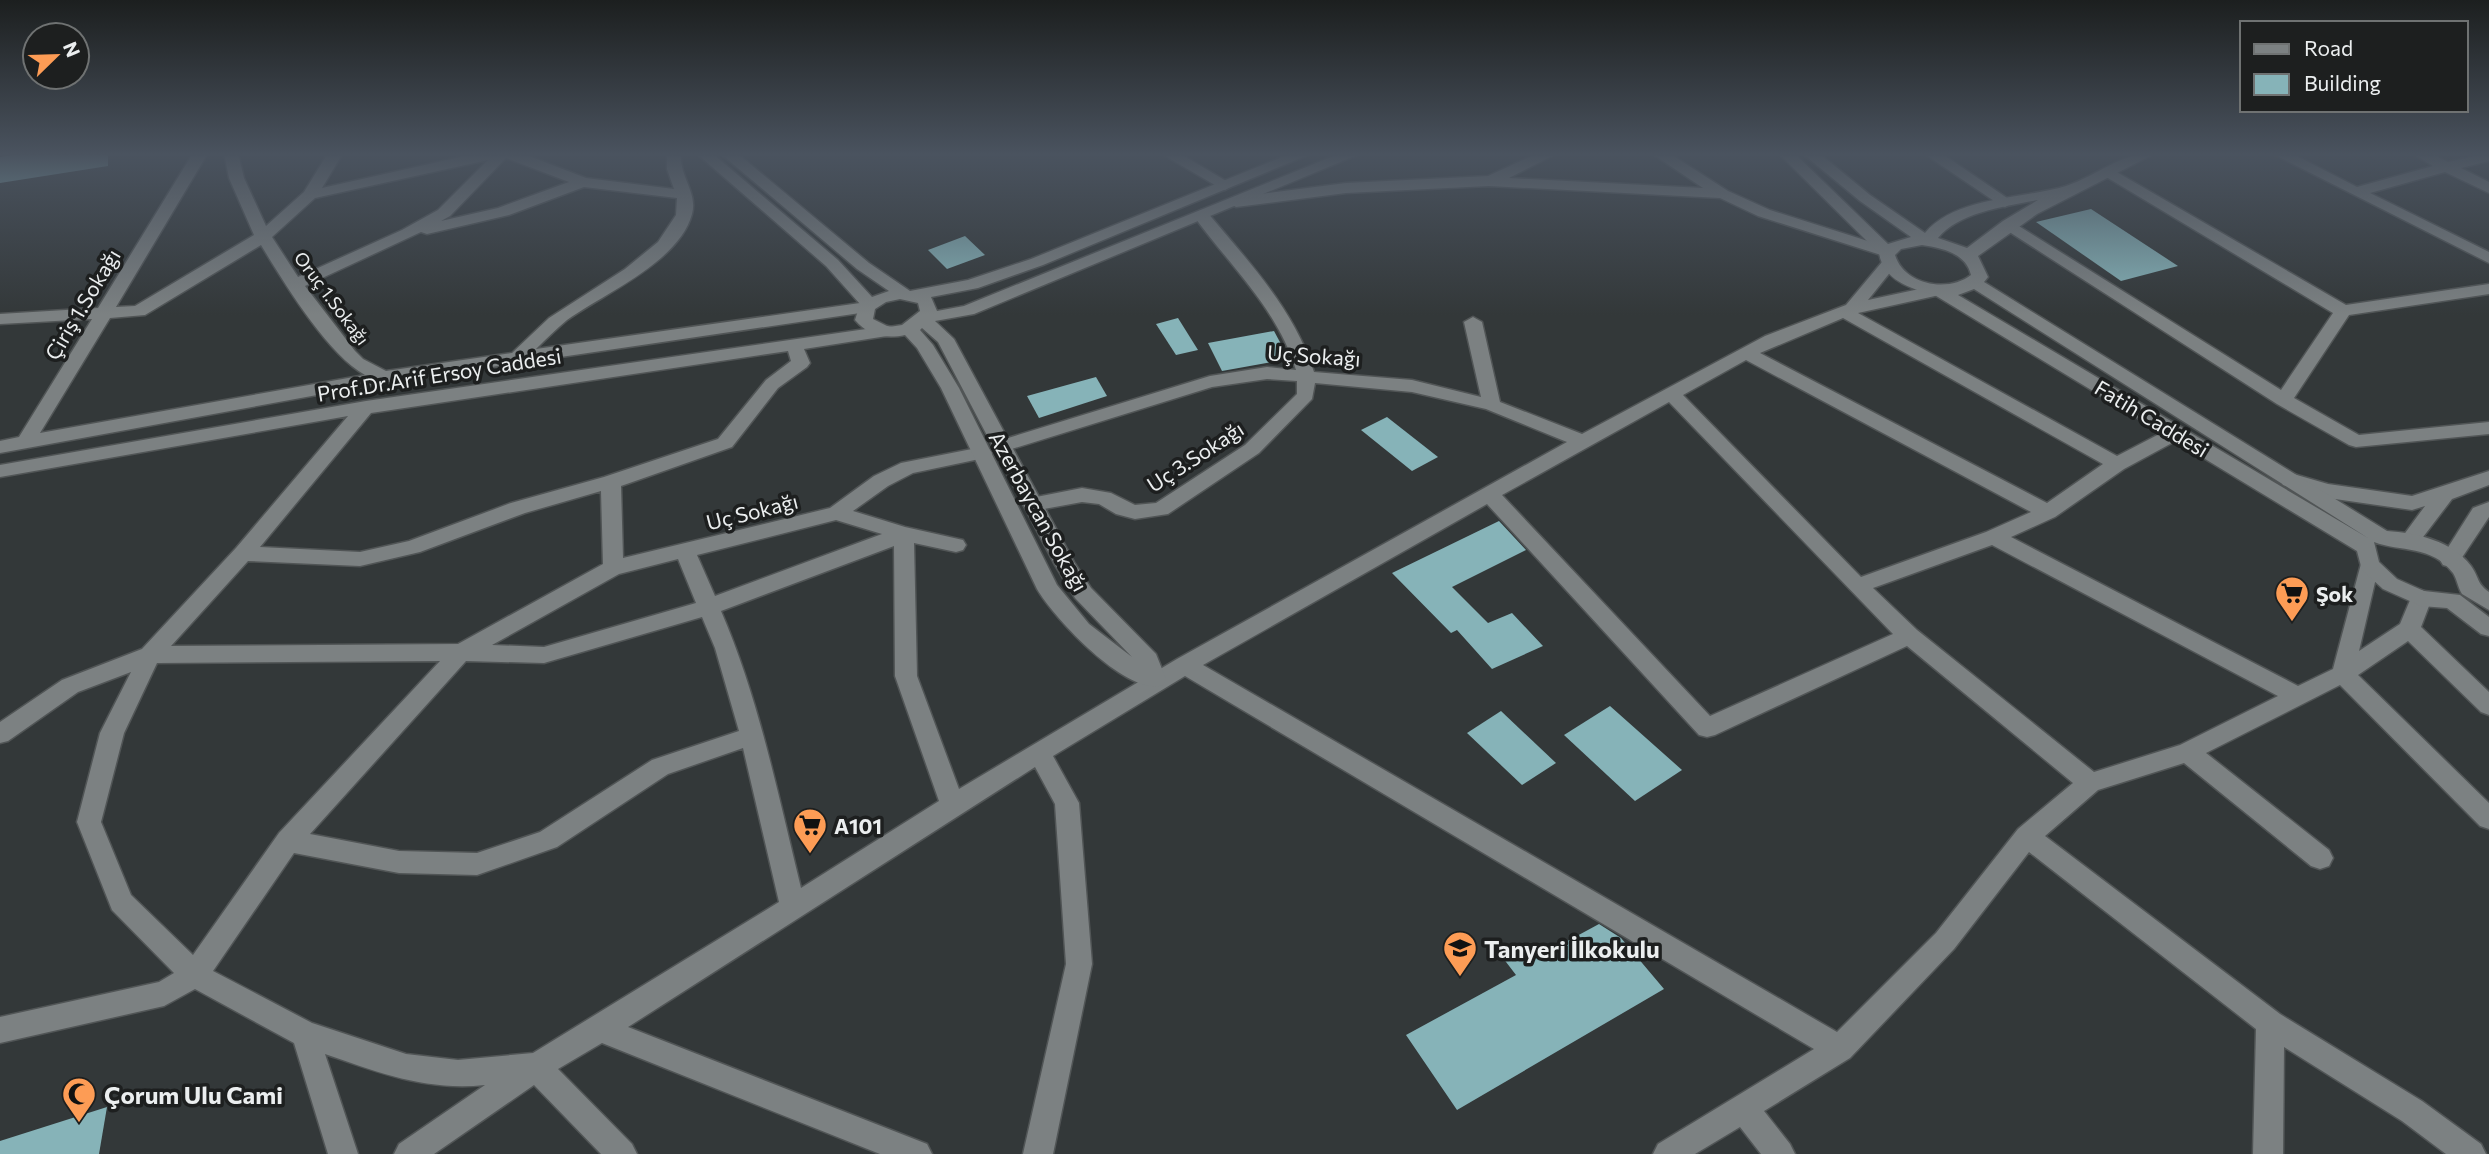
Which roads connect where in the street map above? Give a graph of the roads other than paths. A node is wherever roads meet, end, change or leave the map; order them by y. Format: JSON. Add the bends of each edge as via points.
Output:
{"nodes":[{"id":1,"x":168,"y":207,"type":"edge"},
{"id":2,"x":249,"y":207,"type":"edge"},
{"id":3,"x":297,"y":207,"type":"edge"},
{"id":4,"x":449,"y":207,"type":"edge"},
{"id":5,"x":517,"y":207,"type":"edge"},
{"id":6,"x":685,"y":207,"type":"edge"},
{"id":7,"x":766,"y":207,"type":"edge"},
{"id":8,"x":792,"y":207,"type":"edge"},
{"id":9,"x":1171,"y":207,"type":"edge"},
{"id":10,"x":1221,"y":207,"type":"edge"},
{"id":11,"x":1751,"y":207,"type":"edge"},
{"id":12,"x":1837,"y":207,"type":"edge"},
{"id":13,"x":1878,"y":207,"type":"edge"},
{"id":14,"x":1991,"y":207,"type":"edge"},
{"id":15,"x":2039,"y":207,"type":"edge"},
{"id":16,"x":2167,"y":207,"type":"edge"},
{"id":17,"x":2389,"y":207,"type":"edge"},
{"id":18,"x":1201,"y":215,"type":"junction"},
{"id":19,"x":2008,"y":226,"type":"junction"},
{"id":20,"x":408,"y":233,"type":"junction"},
{"id":21,"x":265,"y":235,"type":"junction"},
{"id":22,"x":1927,"y":241,"type":"junction"},
{"id":23,"x":1968,"y":256,"type":"junction"},
{"id":24,"x":1887,"y":258,"type":"junction"},
{"id":25,"x":2489,"y":258,"type":"edge"},
{"id":26,"x":1975,"y":283,"type":"junction"},
{"id":27,"x":294,"y":285,"type":"junction"},
{"id":28,"x":2489,"y":289,"type":"edge"},
{"id":29,"x":1938,"y":290,"type":"junction"},
{"id":30,"x":909,"y":295,"type":"junction"},
{"id":31,"x":868,"y":306,"type":"junction"},
{"id":32,"x":1848,"y":311,"type":"junction"},
{"id":33,"x":2343,"y":311,"type":"junction"},
{"id":34,"x":102,"y":315,"type":"junction"},
{"id":35,"x":0,"y":319,"type":"edge"},
{"id":36,"x":919,"y":322,"type":"junction"},
{"id":37,"x":1473,"y":322,"type":"dead end"},
{"id":38,"x":887,"y":331,"type":"junction"},
{"id":39,"x":794,"y":345,"type":"junction"},
{"id":40,"x":1748,"y":354,"type":"junction"},
{"id":41,"x":518,"y":357,"type":"junction"},
{"id":42,"x":1306,"y":375,"type":"junction"},
{"id":43,"x":383,"y":377,"type":"junction"},
{"id":44,"x":1673,"y":395,"type":"junction"},
{"id":45,"x":2284,"y":400,"type":"junction"},
{"id":46,"x":1492,"y":405,"type":"junction"},
{"id":47,"x":366,"y":407,"type":"junction"},
{"id":48,"x":2489,"y":428,"type":"edge"},
{"id":49,"x":2176,"y":433,"type":"junction"},
{"id":50,"x":1583,"y":441,"type":"junction"},
{"id":51,"x":25,"y":443,"type":"junction"},
{"id":52,"x":1002,"y":446,"type":"junction"},
{"id":53,"x":0,"y":447,"type":"edge"},
{"id":54,"x":982,"y":453,"type":"junction"},
{"id":55,"x":2117,"y":464,"type":"junction"},
{"id":56,"x":0,"y":471,"type":"edge"},
{"id":57,"x":2489,"y":478,"type":"edge"},
{"id":58,"x":2285,"y":479,"type":"junction"},
{"id":59,"x":611,"y":482,"type":"junction"},
{"id":60,"x":2445,"y":494,"type":"junction"},
{"id":61,"x":1490,"y":495,"type":"junction"},
{"id":62,"x":1033,"y":504,"type":"junction"},
{"id":63,"x":2489,"y":509,"type":"edge"},
{"id":64,"x":2048,"y":512,"type":"junction"},
{"id":65,"x":836,"y":513,"type":"junction"},
{"id":66,"x":904,"y":534,"type":"junction"},
{"id":67,"x":1993,"y":537,"type":"junction"},
{"id":68,"x":2410,"y":540,"type":"junction"},
{"id":69,"x":956,"y":545,"type":"dead end"},
{"id":70,"x":2373,"y":550,"type":"junction"},
{"id":71,"x":685,"y":551,"type":"junction"},
{"id":72,"x":243,"y":553,"type":"junction"},
{"id":73,"x":2450,"y":560,"type":"junction"},
{"id":74,"x":613,"y":568,"type":"junction"},
{"id":75,"x":1857,"y":586,"type":"junction"},
{"id":76,"x":2460,"y":595,"type":"junction"},
{"id":77,"x":2421,"y":598,"type":"junction"},
{"id":78,"x":2489,"y":602,"type":"edge"},
{"id":79,"x":709,"y":607,"type":"junction"},
{"id":80,"x":2489,"y":628,"type":"edge"},
{"id":81,"x":2409,"y":629,"type":"junction"},
{"id":82,"x":1909,"y":636,"type":"junction"},
{"id":83,"x":461,"y":652,"type":"junction"},
{"id":84,"x":149,"y":655,"type":"junction"},
{"id":85,"x":1185,"y":665,"type":"junction"},
{"id":86,"x":2343,"y":674,"type":"junction"},
{"id":87,"x":2297,"y":696,"type":"junction"},
{"id":88,"x":2489,"y":706,"type":"edge"},
{"id":89,"x":0,"y":734,"type":"edge"},
{"id":90,"x":752,"y":736,"type":"junction"},
{"id":91,"x":1039,"y":752,"type":"junction"},
{"id":92,"x":2187,"y":752,"type":"junction"},
{"id":93,"x":2090,"y":783,"type":"junction"},
{"id":94,"x":953,"y":804,"type":"junction"},
{"id":95,"x":2489,"y":819,"type":"edge"},
{"id":96,"x":2027,"y":836,"type":"junction"},
{"id":97,"x":288,"y":841,"type":"junction"},
{"id":98,"x":2320,"y":858,"type":"dead end"},
{"id":99,"x":793,"y":907,"type":"junction"},
{"id":100,"x":195,"y":975,"type":"junction"},
{"id":101,"x":2270,"y":1023,"type":"junction"},
{"id":102,"x":600,"y":1029,"type":"junction"},
{"id":103,"x":0,"y":1030,"type":"edge"},
{"id":104,"x":305,"y":1034,"type":"junction"},
{"id":105,"x":1840,"y":1049,"type":"junction"},
{"id":106,"x":536,"y":1067,"type":"junction"},
{"id":107,"x":1744,"y":1109,"type":"junction"},
{"id":108,"x":343,"y":1154,"type":"edge"},
{"id":109,"x":409,"y":1154,"type":"edge"},
{"id":110,"x":622,"y":1154,"type":"edge"},
{"id":111,"x":917,"y":1154,"type":"edge"},
{"id":112,"x":1038,"y":1154,"type":"edge"},
{"id":113,"x":1668,"y":1154,"type":"edge"},
{"id":114,"x":1780,"y":1154,"type":"edge"},
{"id":115,"x":2268,"y":1154,"type":"edge"},
{"id":116,"x":2471,"y":1154,"type":"edge"}],
"edges":[{"from":1,"to":34,"type":"street","name":"Çiriş 1.Sokağı"},
{"from":2,"to":21,"type":"street","name":"Oruç 1.Sokağı"},
{"from":3,"to":21,"type":"street"},
{"from":4,"to":20,"type":"street"},
{"from":5,"to":20,"type":"street"},
{"from":6,"to":41,"type":"street","via":[[684,216],[663,247],[558,319]]},
{"from":7,"to":31,"type":"street","via":[[832,263]]},
{"from":8,"to":30,"type":"street","via":[[863,266]]},
{"from":9,"to":30,"type":"street","via":[[1006,273]]},
{"from":10,"to":18,"type":"street"},
{"from":11,"to":24,"type":"street"},
{"from":12,"to":24,"type":"street"},
{"from":13,"to":22,"type":"street"},
{"from":14,"to":22,"type":"street","via":[[1942,224]]},
{"from":15,"to":19,"type":"street"},
{"from":16,"to":33,"type":"street"},
{"from":17,"to":25,"type":"street"},
{"from":18,"to":36,"type":"street","via":[[968,310]]},
{"from":18,"to":42,"type":"street","via":[[1278,310]]},
{"from":19,"to":23,"type":"street","via":[[1990,235]]},
{"from":19,"to":45,"type":"street"},
{"from":20,"to":27,"type":"street"},
{"from":21,"to":27,"type":"street","name":"Oruç 1.Sokağı"},
{"from":21,"to":34,"type":"street","via":[[139,311]]},
{"from":22,"to":23,"type":"street"},
{"from":22,"to":24,"type":"street","via":[[1896,244]]},
{"from":23,"to":26,"type":"street","via":[[1979,269]]},
{"from":24,"to":29,"type":"street","name":"Fatih Caddesi","via":[[1908,281]]},
{"from":24,"to":32,"type":"street"},
{"from":26,"to":29,"type":"street"},
{"from":26,"to":58,"type":"street","name":"Fatih Caddesi"},
{"from":27,"to":43,"type":"street","name":"Oruç 1.Sokağı","via":[[349,355]]},
{"from":28,"to":33,"type":"street"},
{"from":29,"to":32,"type":"street"},
{"from":29,"to":49,"type":"street","name":"Fatih Caddesi"},
{"from":30,"to":31,"type":"street","name":"Prof.Dr.Arif Ersoy Caddesi","via":[[881,298]]},
{"from":30,"to":36,"type":"street","via":[[928,306]]},
{"from":31,"to":38,"type":"street","via":[[864,320]]},
{"from":31,"to":41,"type":"street","name":"Prof.Dr.Arif Ersoy Caddesi"},
{"from":32,"to":40,"type":"street"},
{"from":32,"to":55,"type":"street"},
{"from":33,"to":45,"type":"street"},
{"from":34,"to":35,"type":"street"},
{"from":34,"to":51,"type":"street","name":"Çiriş 1.Sokağı"},
{"from":36,"to":38,"type":"street","name":"Prof.Dr.Arif Ersoy Caddesi"},
{"from":36,"to":52,"type":"street","name":"Azerbaycan Sokağı","via":[[945,339]]},
{"from":36,"to":54,"type":"street","name":"Azerbaycan Sokağı"},
{"from":37,"to":46,"type":"street"},
{"from":38,"to":39,"type":"street","name":"Prof.Dr.Arif Ersoy Caddesi"},
{"from":39,"to":47,"type":"street","name":"Prof.Dr.Arif Ersoy Caddesi"},
{"from":39,"to":59,"type":"street","via":[[801,363],[772,384],[725,443]]},
{"from":40,"to":44,"type":"street"},
{"from":40,"to":64,"type":"street"},
{"from":41,"to":43,"type":"street","name":"Prof.Dr.Arif Ersoy Caddesi"},
{"from":42,"to":46,"type":"street","name":"Uç Sokağı","via":[[1412,386]]},
{"from":42,"to":52,"type":"street","name":"Uç Sokağı","via":[[1266,373],[1210,382]]},
{"from":42,"to":62,"type":"street","name":"Uç 3.Sokağı","via":[[1306,395],[1252,449],[1161,509],[1135,512],[1104,498],[1082,495]]},
{"from":43,"to":51,"type":"street","name":"Prof.Dr.Arif Ersoy Caddesi"},
{"from":44,"to":50,"type":"street"},
{"from":44,"to":75,"type":"street"},
{"from":45,"to":48,"type":"street","via":[[2356,441]]},
{"from":46,"to":50,"type":"street","name":"Uç Sokağı"},
{"from":47,"to":56,"type":"street","name":"Prof.Dr.Arif Ersoy Caddesi"},
{"from":47,"to":72,"type":"street"},
{"from":49,"to":55,"type":"street"},
{"from":49,"to":70,"type":"street","name":"Fatih Caddesi"},
{"from":50,"to":61,"type":"street"},
{"from":51,"to":53,"type":"street","name":"Prof.Dr.Arif Ersoy Caddesi"},
{"from":52,"to":62,"type":"street","name":"Azerbaycan Sokağı"},
{"from":54,"to":62,"type":"street","name":"Azerbaycan Sokağı","via":[[1059,606],[1102,647],[1133,670],[1155,679],[1148,660],[1083,593]]},
{"from":54,"to":65,"type":"street","name":"Uç Sokağı","via":[[908,468]]},
{"from":55,"to":64,"type":"street"},
{"from":57,"to":60,"type":"street"},
{"from":58,"to":60,"type":"street","via":[[2328,491],[2412,503]]},
{"from":58,"to":70,"type":"street","name":"Fatih Caddesi"},
{"from":59,"to":72,"type":"street","via":[[518,508],[412,547],[360,559]]},
{"from":59,"to":74,"type":"street"},
{"from":60,"to":68,"type":"street"},
{"from":61,"to":82,"type":"street","via":[[1707,728]]},
{"from":61,"to":85,"type":"street"},
{"from":63,"to":73,"type":"street","via":[[2480,513]]},
{"from":64,"to":67,"type":"street"},
{"from":65,"to":66,"type":"street"},
{"from":65,"to":71,"type":"street","name":"Uç Sokağı"},
{"from":66,"to":69,"type":"street"},
{"from":66,"to":79,"type":"street"},
{"from":66,"to":94,"type":"street","via":[[906,676]]},
{"from":67,"to":75,"type":"street"},
{"from":67,"to":87,"type":"street"},
{"from":68,"to":70,"type":"street","name":"Fatih Caddesi"},
{"from":68,"to":73,"type":"street","name":"Fatih Caddesi"},
{"from":70,"to":77,"type":"street","name":"Fatih Caddesi","via":[[2390,584]]},
{"from":70,"to":86,"type":"street"},
{"from":71,"to":74,"type":"street","name":"Uç Sokağı"},
{"from":71,"to":79,"type":"street"},
{"from":72,"to":84,"type":"street"},
{"from":73,"to":76,"type":"street","name":"Fatih Caddesi","via":[[2463,570]]},
{"from":74,"to":83,"type":"street","name":"Uç Sokağı"},
{"from":75,"to":82,"type":"street"},
{"from":76,"to":77,"type":"street","name":"Fatih Caddesi"},
{"from":76,"to":78,"type":"street","name":"Fatih Caddesi"},
{"from":76,"to":80,"type":"street","name":"Fatih Caddesi"},
{"from":77,"to":81,"type":"street"},
{"from":79,"to":83,"type":"street","via":[[544,654]]},
{"from":79,"to":90,"type":"street"},
{"from":81,"to":86,"type":"street"},
{"from":81,"to":88,"type":"street"},
{"from":82,"to":93,"type":"street"},
{"from":83,"to":84,"type":"street"},
{"from":83,"to":97,"type":"street"},
{"from":84,"to":89,"type":"street","via":[[70,686]]},
{"from":84,"to":100,"type":"street","via":[[111,733],[89,822],[121,902]]},
{"from":85,"to":91,"type":"street"},
{"from":85,"to":105,"type":"street"},
{"from":86,"to":87,"type":"street"},
{"from":86,"to":95,"type":"street"},
{"from":87,"to":92,"type":"street"},
{"from":90,"to":97,"type":"street","via":[[660,767],[548,840],[477,863],[399,862]]},
{"from":90,"to":99,"type":"street"},
{"from":91,"to":94,"type":"street"},
{"from":91,"to":112,"type":"street","via":[[1067,803],[1079,964]]},
{"from":92,"to":93,"type":"street"},
{"from":92,"to":98,"type":"street"},
{"from":93,"to":96,"type":"street"},
{"from":94,"to":99,"type":"street"},
{"from":96,"to":101,"type":"street"},
{"from":96,"to":105,"type":"street","via":[[1945,941]]},
{"from":97,"to":100,"type":"street"},
{"from":99,"to":102,"type":"street"},
{"from":100,"to":103,"type":"street","via":[[164,993]]},
{"from":100,"to":104,"type":"street"},
{"from":101,"to":115,"type":"street"},
{"from":101,"to":116,"type":"street","via":[[2412,1111]]},
{"from":102,"to":106,"type":"street"},
{"from":102,"to":111,"type":"street"},
{"from":104,"to":106,"type":"street","via":[[406,1068],[458,1074]]},
{"from":104,"to":108,"type":"street"},
{"from":105,"to":107,"type":"street"},
{"from":106,"to":109,"type":"street"},
{"from":106,"to":110,"type":"street"},
{"from":107,"to":113,"type":"street"},
{"from":107,"to":114,"type":"street"}]}
